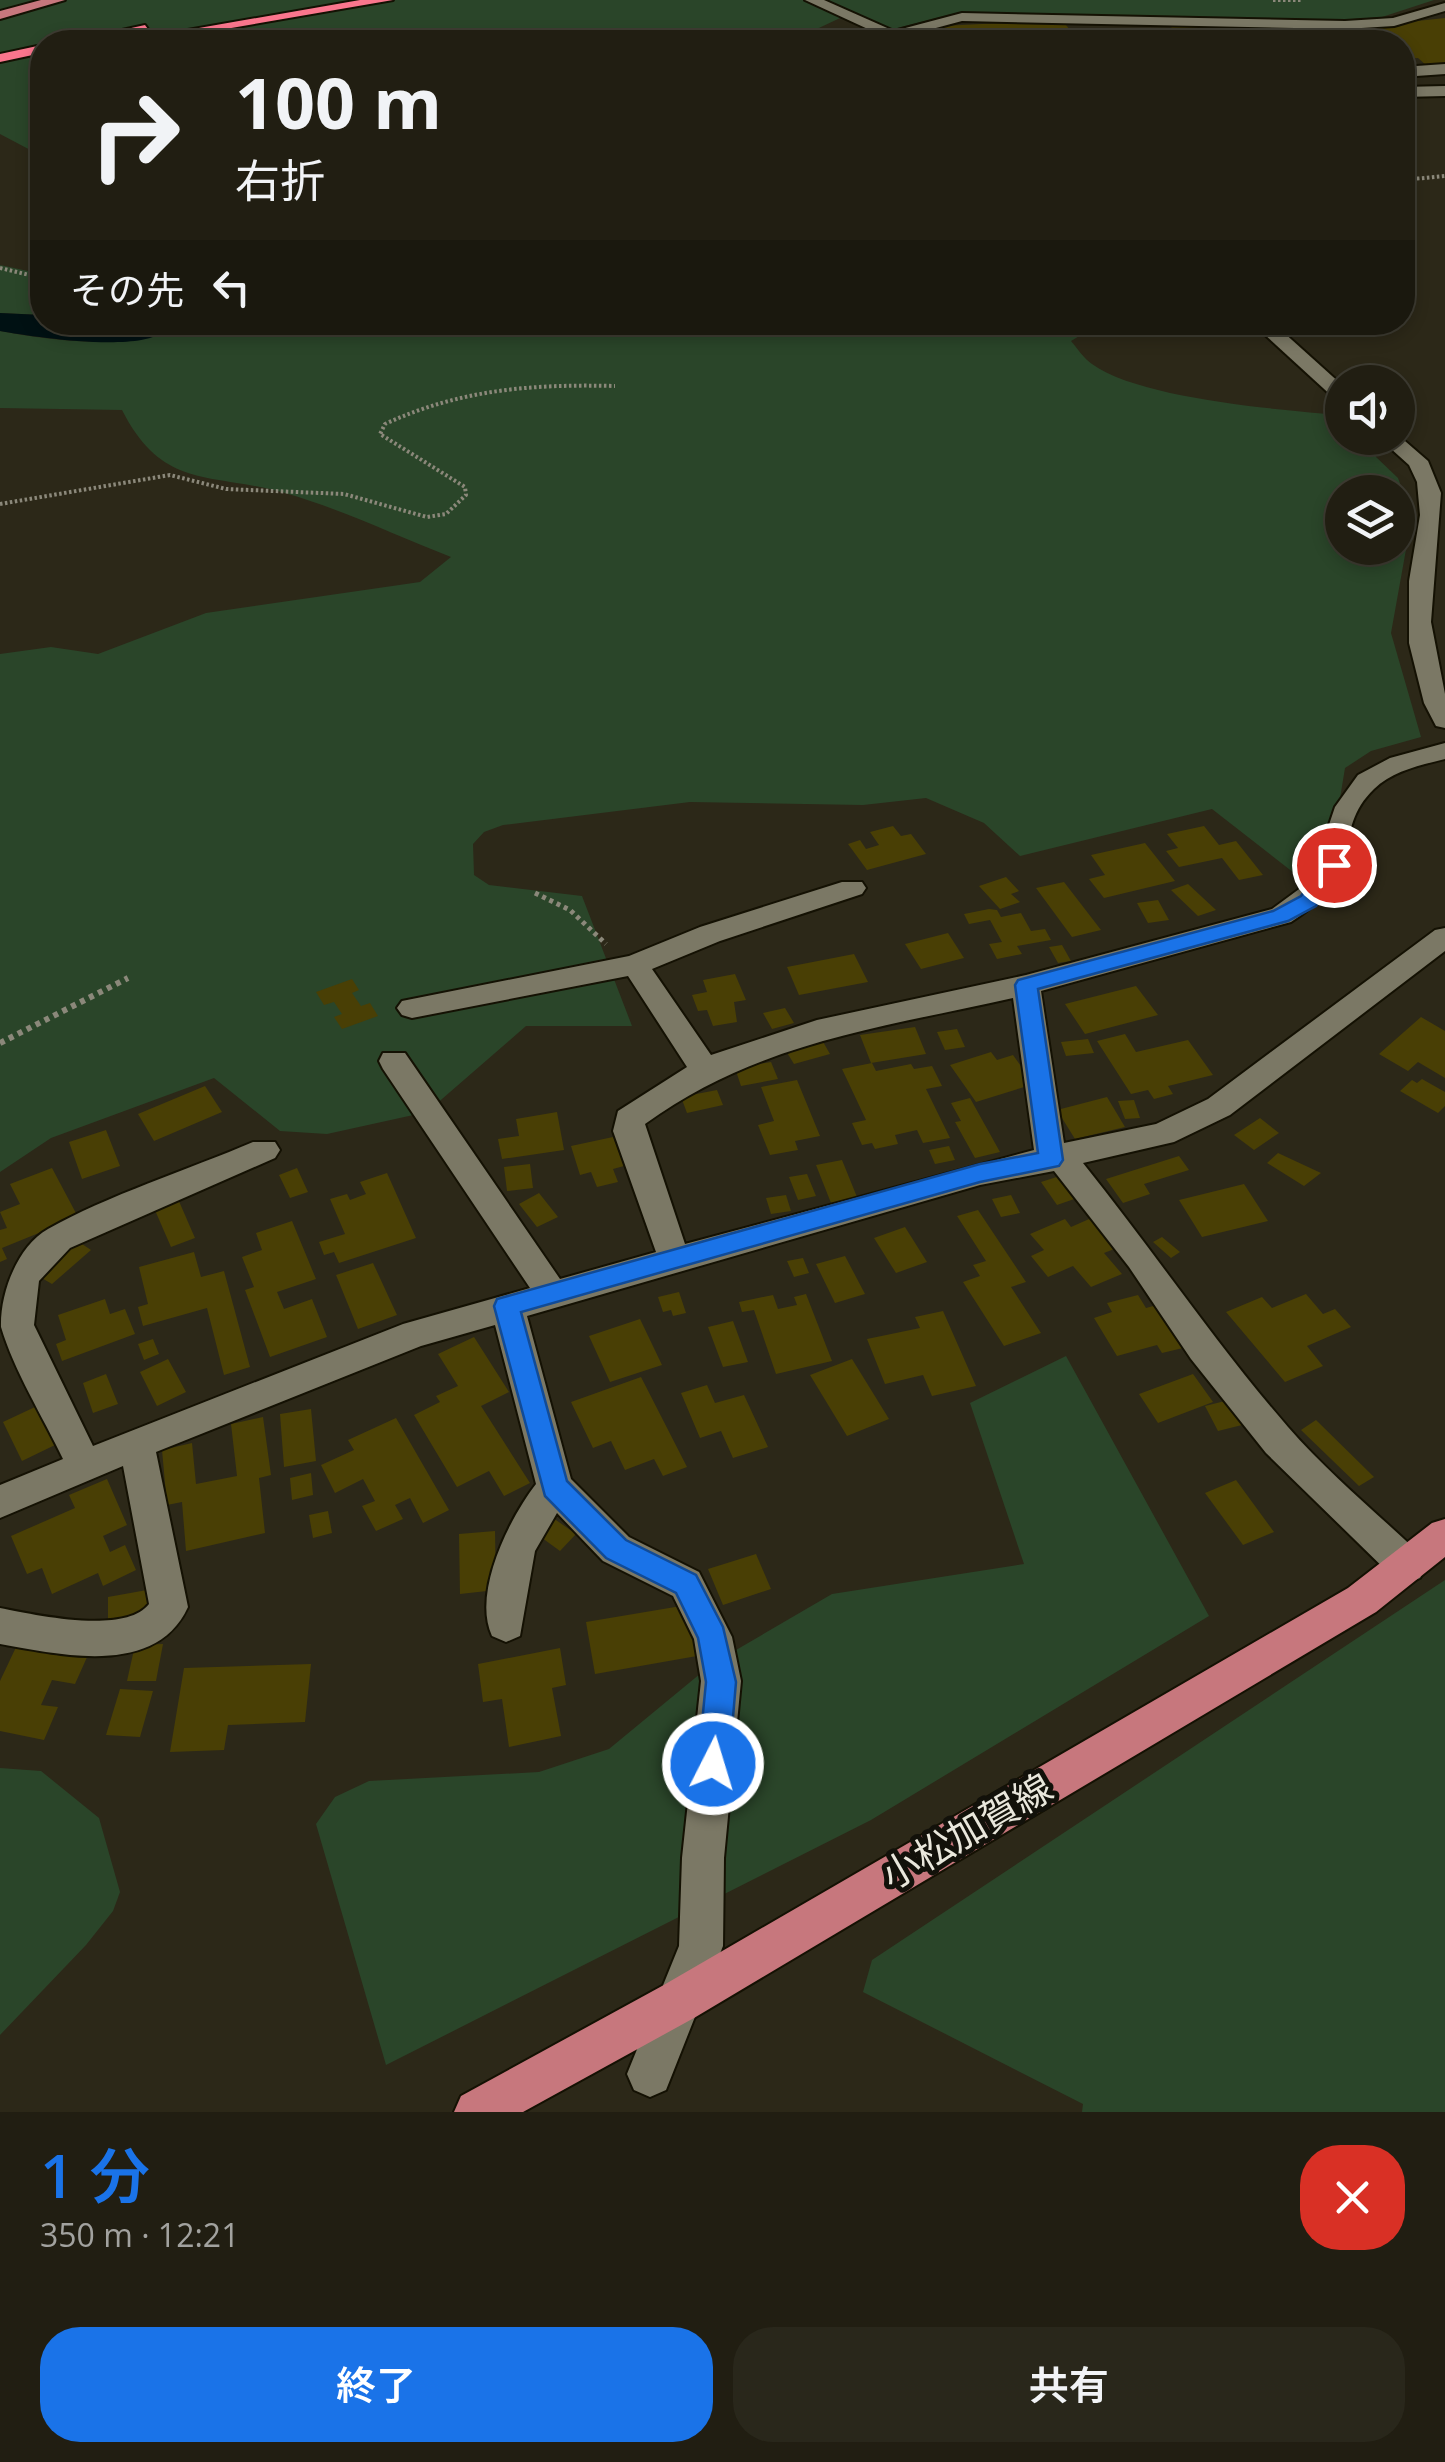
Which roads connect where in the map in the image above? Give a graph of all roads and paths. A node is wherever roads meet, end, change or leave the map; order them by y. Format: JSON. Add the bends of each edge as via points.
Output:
{"nodes":[{"id":1,"x":58,"y":0,"type":"edge"},
{"id":2,"x":324,"y":0,"type":"edge"},
{"id":3,"x":386,"y":0,"type":"edge"},
{"id":4,"x":1273,"y":0,"type":"edge"},
{"id":5,"x":1301,"y":0,"type":"edge"},
{"id":6,"x":816,"y":1,"type":"edge"},
{"id":7,"x":1445,"y":7,"type":"edge"},
{"id":8,"x":0,"y":15,"type":"edge"},
{"id":9,"x":145,"y":30,"type":"edge"},
{"id":10,"x":200,"y":30,"type":"edge"},
{"id":11,"x":880,"y":30,"type":"edge"},
{"id":12,"x":916,"y":30,"type":"edge"},
{"id":13,"x":30,"y":52,"type":"edge"},
{"id":14,"x":0,"y":58,"type":"edge"},
{"id":15,"x":30,"y":62,"type":"edge"},
{"id":16,"x":0,"y":68,"type":"edge"},
{"id":17,"x":1445,"y":69,"type":"edge"},
{"id":18,"x":1415,"y":71,"type":"edge"},
{"id":19,"x":1445,"y":91,"type":"edge"},
{"id":20,"x":1415,"y":92,"type":"edge"},
{"id":21,"x":1445,"y":176,"type":"edge"},
{"id":22,"x":1415,"y":179,"type":"edge"},
{"id":23,"x":0,"y":268,"type":"edge"},
{"id":24,"x":30,"y":275,"type":"edge"},
{"id":25,"x":1275,"y":335,"type":"edge"},
{"id":26,"x":1325,"y":380,"type":"edge"},
{"id":27,"x":615,"y":386,"type":"dead end"},
{"id":28,"x":1409,"y":455,"type":"edge"},
{"id":29,"x":0,"y":504,"type":"edge"},
{"id":30,"x":1445,"y":721,"type":"edge"},
{"id":31,"x":1445,"y":751,"type":"edge"},
{"id":32,"x":852,"y":888,"type":"dead end"},
{"id":33,"x":536,"y":893,"type":"dead end"},
{"id":34,"x":1445,"y":936,"type":"edge"},
{"id":35,"x":625,"y":967,"type":"junction"},
{"id":36,"x":128,"y":978,"type":"dead end"},
{"id":37,"x":1026,"y":985,"type":"junction"},
{"id":38,"x":412,"y":1008,"type":"dead end"},
{"id":39,"x":0,"y":1044,"type":"edge"},
{"id":40,"x":394,"y":1061,"type":"dead end"},
{"id":41,"x":706,"y":1070,"type":"junction"},
{"id":42,"x":264,"y":1150,"type":"dead end"},
{"id":43,"x":1056,"y":1159,"type":"junction"},
{"id":44,"x":674,"y":1258,"type":"junction"},
{"id":45,"x":551,"y":1293,"type":"junction"},
{"id":46,"x":506,"y":1306,"type":"junction"},
{"id":47,"x":136,"y":1443,"type":"junction"},
{"id":48,"x":84,"y":1464,"type":"junction"},
{"id":49,"x":555,"y":1487,"type":"junction"},
{"id":50,"x":0,"y":1502,"type":"edge"},
{"id":51,"x":1445,"y":1535,"type":"edge"},
{"id":52,"x":1408,"y":1566,"type":"junction"},
{"id":53,"x":506,"y":1624,"type":"dead end"},
{"id":54,"x":0,"y":1626,"type":"edge"},
{"id":55,"x":678,"y":2002,"type":"junction"},
{"id":56,"x":650,"y":2074,"type":"dead end"},
{"id":57,"x":477,"y":2112,"type":"edge"}],
"edges":[{"from":1,"to":8,"type":"main road"},
{"from":2,"to":9,"type":"highway"},
{"from":3,"to":10,"type":"highway"},
{"from":4,"to":5,"type":"path"},
{"from":6,"to":11,"type":"street"},
{"from":7,"to":12,"type":"street","via":[[1394,22],[1344,25],[962,18]]},
{"from":13,"to":14,"type":"highway"},
{"from":15,"to":16,"type":"highway"},
{"from":17,"to":18,"type":"street"},
{"from":19,"to":20,"type":"street"},
{"from":21,"to":22,"type":"path"},
{"from":23,"to":24,"type":"path"},
{"from":25,"to":26,"type":"street"},
{"from":27,"to":29,"type":"path","via":[[510,384],[385,424],[380,434],[465,487],[459,506],[446,514],[409,514],[344,494],[226,489],[170,475]]},
{"from":28,"to":30,"type":"street","via":[[1422,466],[1435,504],[1422,565],[1420,629],[1428,692]]},
{"from":31,"to":37,"type":"street","via":[[1360,786],[1328,878],[1309,901],[1281,916]]},
{"from":32,"to":35,"type":"street"},
{"from":33,"to":35,"type":"path","via":[[590,926]]},
{"from":34,"to":43,"type":"street","via":[[1219,1107],[1163,1134]]},
{"from":35,"to":38,"type":"street"},
{"from":35,"to":41,"type":"street"},
{"from":36,"to":39,"type":"path"},
{"from":37,"to":41,"type":"street","via":[[786,1036]]},
{"from":37,"to":43,"type":"street"},
{"from":40,"to":45,"type":"street"},
{"from":41,"to":44,"type":"street","via":[[629,1118]]},
{"from":42,"to":48,"type":"street","via":[[58,1240],[19,1282],[17,1325]]},
{"from":43,"to":44,"type":"street","via":[[980,1173]]},
{"from":43,"to":52,"type":"street","via":[[1141,1258],[1203,1350],[1279,1442]]},
{"from":44,"to":45,"type":"street"},
{"from":45,"to":46,"type":"street"},
{"from":46,"to":47,"type":"street","via":[[415,1334]]},
{"from":46,"to":49,"type":"street"},
{"from":47,"to":48,"type":"street"},
{"from":47,"to":54,"type":"street","via":[[169,1607],[159,1623],[108,1636]]},
{"from":48,"to":50,"type":"street"},
{"from":49,"to":53,"type":"street","via":[[515,1544]]},
{"from":49,"to":55,"type":"street","via":[[616,1549],[686,1584],[713,1637],[721,1682],[701,1946]]},
{"from":51,"to":52,"type":"main road","name":"小松加賀線"},
{"from":52,"to":55,"type":"main road","name":"小松加賀線","via":[[1362,1600]]},
{"from":55,"to":56,"type":"street"},
{"from":55,"to":57,"type":"main road","name":"小松加賀線"}]}
